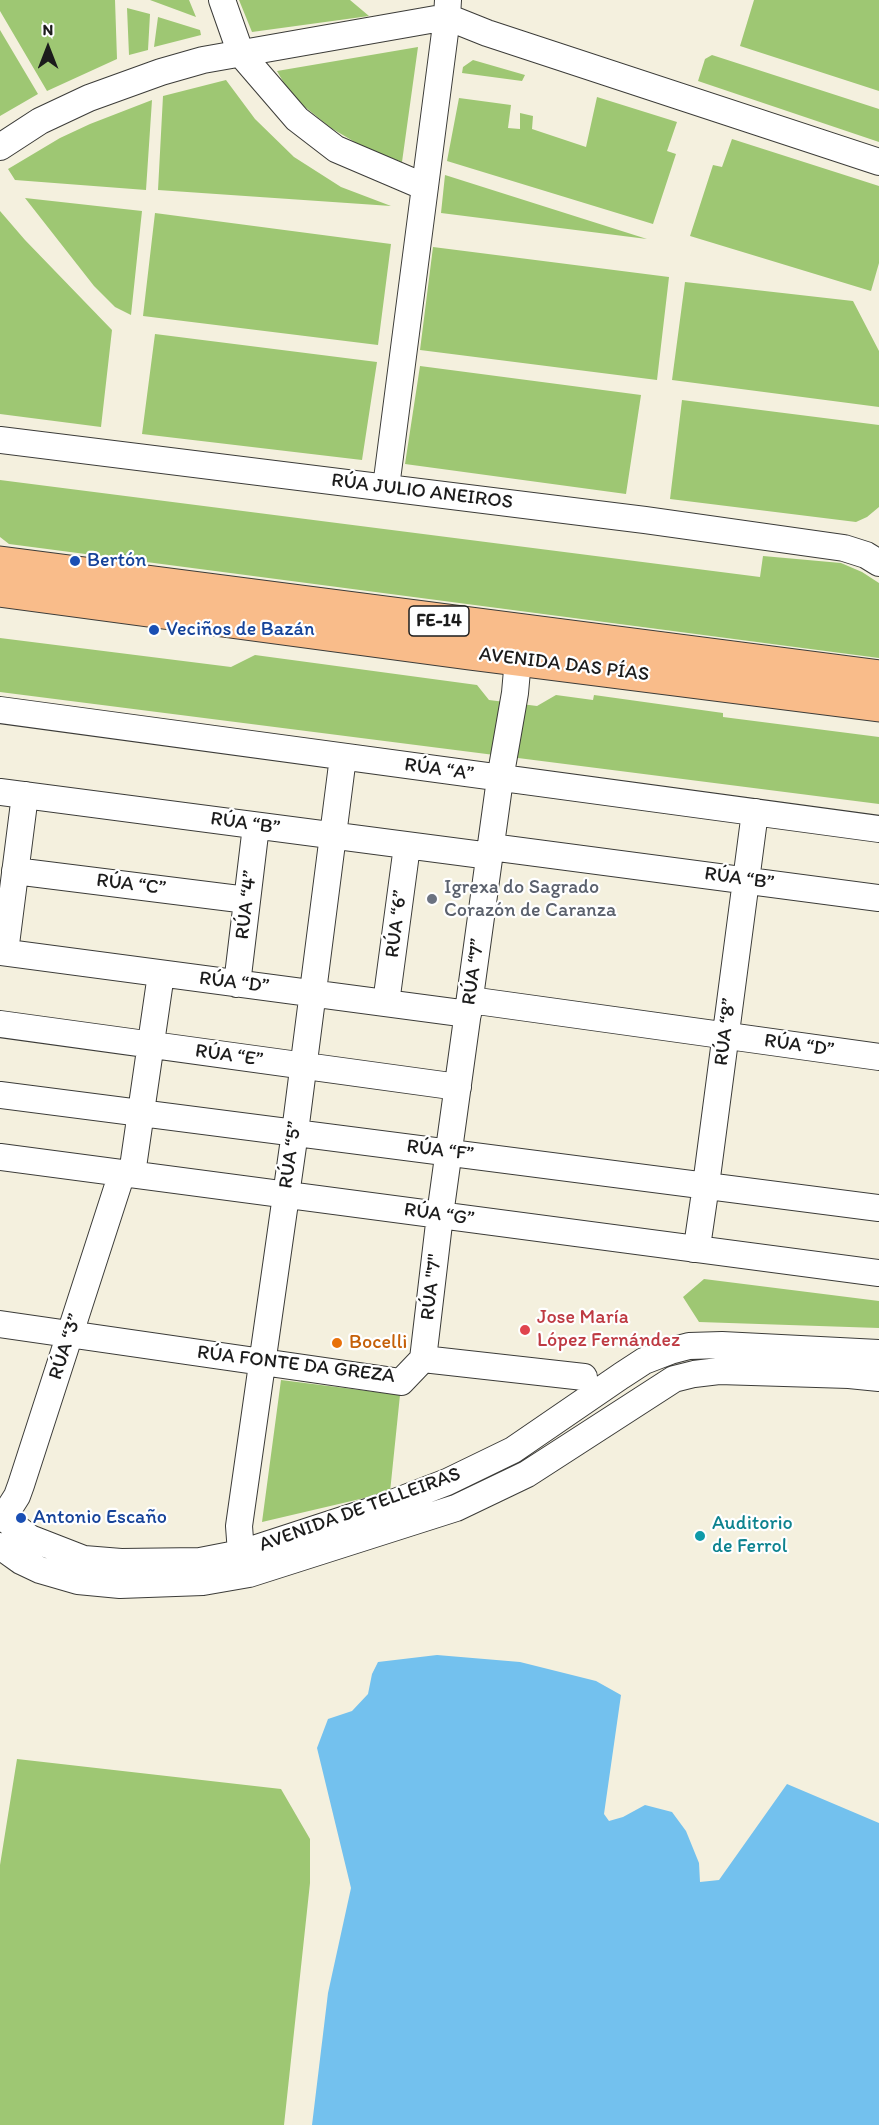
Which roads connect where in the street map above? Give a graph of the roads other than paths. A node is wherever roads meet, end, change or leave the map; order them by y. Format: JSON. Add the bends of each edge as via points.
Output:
{"nodes":[{"id":1,"x":222,"y":0,"type":"edge"},
{"id":2,"x":448,"y":8,"type":"edge"},
{"id":3,"x":241,"y":54,"type":"junction"},
{"id":4,"x":0,"y":147,"type":"edge"},
{"id":5,"x":879,"y":162,"type":"edge"},
{"id":6,"x":425,"y":187,"type":"junction"},
{"id":7,"x":0,"y":440,"type":"edge"},
{"id":8,"x":386,"y":487,"type":"junction"},
{"id":9,"x":879,"y":563,"type":"edge"},
{"id":10,"x":1,"y":584,"type":"edge"},
{"id":11,"x":518,"y":658,"type":"junction"},
{"id":12,"x":879,"y":677,"type":"edge"},
{"id":13,"x":879,"y":705,"type":"edge"},
{"id":14,"x":0,"y":710,"type":"edge"},
{"id":15,"x":343,"y":757,"type":"junction"},
{"id":16,"x":500,"y":779,"type":"junction"},
{"id":17,"x":0,"y":792,"type":"edge"},
{"id":18,"x":25,"y":795,"type":"junction"},
{"id":19,"x":755,"y":812,"type":"junction"},
{"id":20,"x":256,"y":826,"type":"junction"},
{"id":21,"x":879,"y":829,"type":"edge"},
{"id":22,"x":333,"y":836,"type":"junction"},
{"id":23,"x":407,"y":846,"type":"junction"},
{"id":24,"x":490,"y":851,"type":"junction"},
{"id":25,"x":15,"y":871,"type":"junction"},
{"id":26,"x":746,"y":879,"type":"junction"},
{"id":27,"x":879,"y":898,"type":"edge"},
{"id":28,"x":247,"y":900,"type":"junction"},
{"id":29,"x":2,"y":952,"type":"edge"},
{"id":30,"x":161,"y":974,"type":"junction"},
{"id":31,"x":237,"y":984,"type":"junction"},
{"id":32,"x":312,"y":994,"type":"junction"},
{"id":33,"x":386,"y":1003,"type":"junction"},
{"id":34,"x":469,"y":1007,"type":"junction"},
{"id":35,"x":0,"y":1024,"type":"edge"},
{"id":36,"x":726,"y":1035,"type":"junction"},
{"id":37,"x":151,"y":1046,"type":"junction"},
{"id":38,"x":879,"y":1057,"type":"edge"},
{"id":39,"x":303,"y":1066,"type":"junction"},
{"id":40,"x":458,"y":1087,"type":"junction"},
{"id":41,"x":0,"y":1095,"type":"edge"},
{"id":42,"x":141,"y":1113,"type":"junction"},
{"id":43,"x":295,"y":1132,"type":"junction"},
{"id":44,"x":449,"y":1153,"type":"junction"},
{"id":45,"x":0,"y":1157,"type":"edge"},
{"id":46,"x":127,"y":1174,"type":"junction"},
{"id":47,"x":706,"y":1185,"type":"junction"},
{"id":48,"x":286,"y":1195,"type":"junction"},
{"id":49,"x":879,"y":1209,"type":"edge"},
{"id":50,"x":440,"y":1215,"type":"junction"},
{"id":51,"x":693,"y":1249,"type":"junction"},
{"id":52,"x":879,"y":1273,"type":"edge"},
{"id":53,"x":0,"y":1324,"type":"edge"},
{"id":54,"x":70,"y":1334,"type":"junction"},
{"id":55,"x":879,"y":1353,"type":"edge"},
{"id":56,"x":423,"y":1359,"type":"junction"},
{"id":57,"x":261,"y":1363,"type":"junction"},
{"id":58,"x":584,"y":1377,"type":"dead end"},
{"id":59,"x":879,"y":1378,"type":"edge"},
{"id":60,"x":1,"y":1516,"type":"edge"},
{"id":61,"x":0,"y":1546,"type":"edge"},
{"id":62,"x":241,"y":1552,"type":"junction"}],
"edges":[{"from":1,"to":3,"type":"street"},
{"from":2,"to":3,"type":"street"},
{"from":2,"to":5,"type":"street","via":[[487,33]]},
{"from":2,"to":6,"type":"street"},
{"from":3,"to":4,"type":"street","via":[[203,60],[130,82],[40,121]]},
{"from":3,"to":6,"type":"street","via":[[297,119],[336,149]]},
{"from":6,"to":8,"type":"street"},
{"from":7,"to":8,"type":"street","name":"RÚA JULIO ANEIROS"},
{"from":8,"to":9,"type":"street","name":"RÚA JULIO ANEIROS","via":[[843,548]]},
{"from":10,"to":11,"type":"highway","name":"AVENIDA DAS PÍAS","number":"FE-14"},
{"from":10,"to":12,"type":"highway","name":"AVENIDA DAS PÍAS","number":"FE-14"},
{"from":11,"to":13,"type":"highway","name":"AVENIDA DAS PÍAS","number":"FE-14"},
{"from":11,"to":16,"type":"street","name":"RÚA “7”"},
{"from":14,"to":15,"type":"street","name":"RÚA “A”"},
{"from":15,"to":16,"type":"street","name":"RÚA “A”"},
{"from":15,"to":22,"type":"street","name":"RÚA “5”"},
{"from":16,"to":19,"type":"street","name":"RÚA “A”"},
{"from":16,"to":24,"type":"street","name":"RÚA “7”"},
{"from":17,"to":18,"type":"street","name":"RÚA “B”"},
{"from":18,"to":20,"type":"street","name":"RÚA “B”"},
{"from":18,"to":25,"type":"street"},
{"from":19,"to":21,"type":"street","name":"RÚA “A”"},
{"from":19,"to":26,"type":"street","name":"RÚA “8”"},
{"from":20,"to":22,"type":"street","name":"RÚA “B”"},
{"from":20,"to":28,"type":"street","name":"RÚA “4”"},
{"from":22,"to":23,"type":"street","name":"RÚA “B”"},
{"from":22,"to":32,"type":"street","name":"RÚA “5”"},
{"from":23,"to":24,"type":"street","name":"RÚA “B”"},
{"from":23,"to":33,"type":"street","name":"RÚA “6”"},
{"from":24,"to":26,"type":"street","name":"RÚA “B”"},
{"from":24,"to":34,"type":"street","name":"RÚA “7”"},
{"from":25,"to":28,"type":"street","name":"RÚA “C”"},
{"from":25,"to":29,"type":"street"},
{"from":26,"to":27,"type":"street","name":"RÚA “B”"},
{"from":26,"to":36,"type":"street","name":"RÚA “8”"},
{"from":28,"to":31,"type":"street","name":"RÚA “4”"},
{"from":29,"to":30,"type":"street","name":"RÚA “D”"},
{"from":30,"to":31,"type":"street","name":"RÚA “D”"},
{"from":30,"to":37,"type":"street","name":"RÚA “3”"},
{"from":31,"to":32,"type":"street","name":"RÚA “D”"},
{"from":32,"to":33,"type":"street","name":"RÚA “D”"},
{"from":32,"to":39,"type":"street","name":"RÚA “5”"},
{"from":33,"to":34,"type":"street","name":"RÚA “D”"},
{"from":34,"to":36,"type":"street","name":"RÚA “D”"},
{"from":34,"to":40,"type":"street","name":"RÚA “7”"},
{"from":35,"to":37,"type":"street","name":"RÚA “E”"},
{"from":36,"to":38,"type":"street","name":"RÚA “D”"},
{"from":36,"to":47,"type":"street","name":"RÚA “8”"},
{"from":37,"to":39,"type":"street","name":"RÚA “E”"},
{"from":37,"to":42,"type":"street","name":"RÚA “3”"},
{"from":39,"to":40,"type":"street","name":"RÚA “E”"},
{"from":39,"to":43,"type":"street","name":"RÚA “5”"},
{"from":40,"to":44,"type":"street","name":"RÚA “7”"},
{"from":41,"to":42,"type":"street","name":"RÚA “F”"},
{"from":42,"to":43,"type":"street","name":"RÚA “F”"},
{"from":42,"to":46,"type":"street","name":"RÚA “3”"},
{"from":43,"to":44,"type":"street","name":"RÚA “F”"},
{"from":43,"to":48,"type":"street","name":"RÚA “5”"},
{"from":44,"to":47,"type":"street","name":"RÚA “F”"},
{"from":44,"to":50,"type":"street","name":"RÚA “7”"},
{"from":45,"to":46,"type":"street","name":"RÚA “G”"},
{"from":46,"to":48,"type":"street","name":"RÚA “G”"},
{"from":46,"to":54,"type":"street","name":"RÚA “3”"},
{"from":47,"to":49,"type":"street","name":"RÚA “F”"},
{"from":47,"to":51,"type":"street","name":"RÚA “8”","via":[[698,1240]]},
{"from":48,"to":50,"type":"street","name":"RÚA “G”"},
{"from":48,"to":57,"type":"street","name":"RÚA “5”"},
{"from":50,"to":51,"type":"street","name":"RÚA “G”"},
{"from":50,"to":56,"type":"street","name":"RÚA \"7\""},
{"from":51,"to":52,"type":"street","name":"RÚA “G”"},
{"from":53,"to":54,"type":"street","name":"RÚA FONTE DA GREZA"},
{"from":54,"to":57,"type":"street","name":"RÚA FONTE DA GREZA"},
{"from":54,"to":60,"type":"street","name":"RÚA “3”","via":[[17,1496]]},
{"from":55,"to":62,"type":"street","name":"AVENIDA DE TELLEIRAS","via":[[722,1345],[670,1351],[644,1361],[513,1450],[447,1482]]},
{"from":56,"to":57,"type":"street","name":"RÚA FONTE DA GREZA","via":[[401,1382]]},
{"from":56,"to":58,"type":"street","name":"RÚA FONTE DA GREZA"},
{"from":57,"to":62,"type":"street","name":"RÚA “5”","via":[[239,1526]]},
{"from":59,"to":61,"type":"street","name":"AVENIDA DE TELLEIRAS","via":[[719,1371],[674,1379],[526,1474],[456,1508],[249,1574],[203,1582],[120,1585],[78,1581],[21,1562]]},
{"from":60,"to":62,"type":"street","name":"AVENIDA DE TELLEIRAS","via":[[30,1538],[84,1559],[200,1561]]}]}
